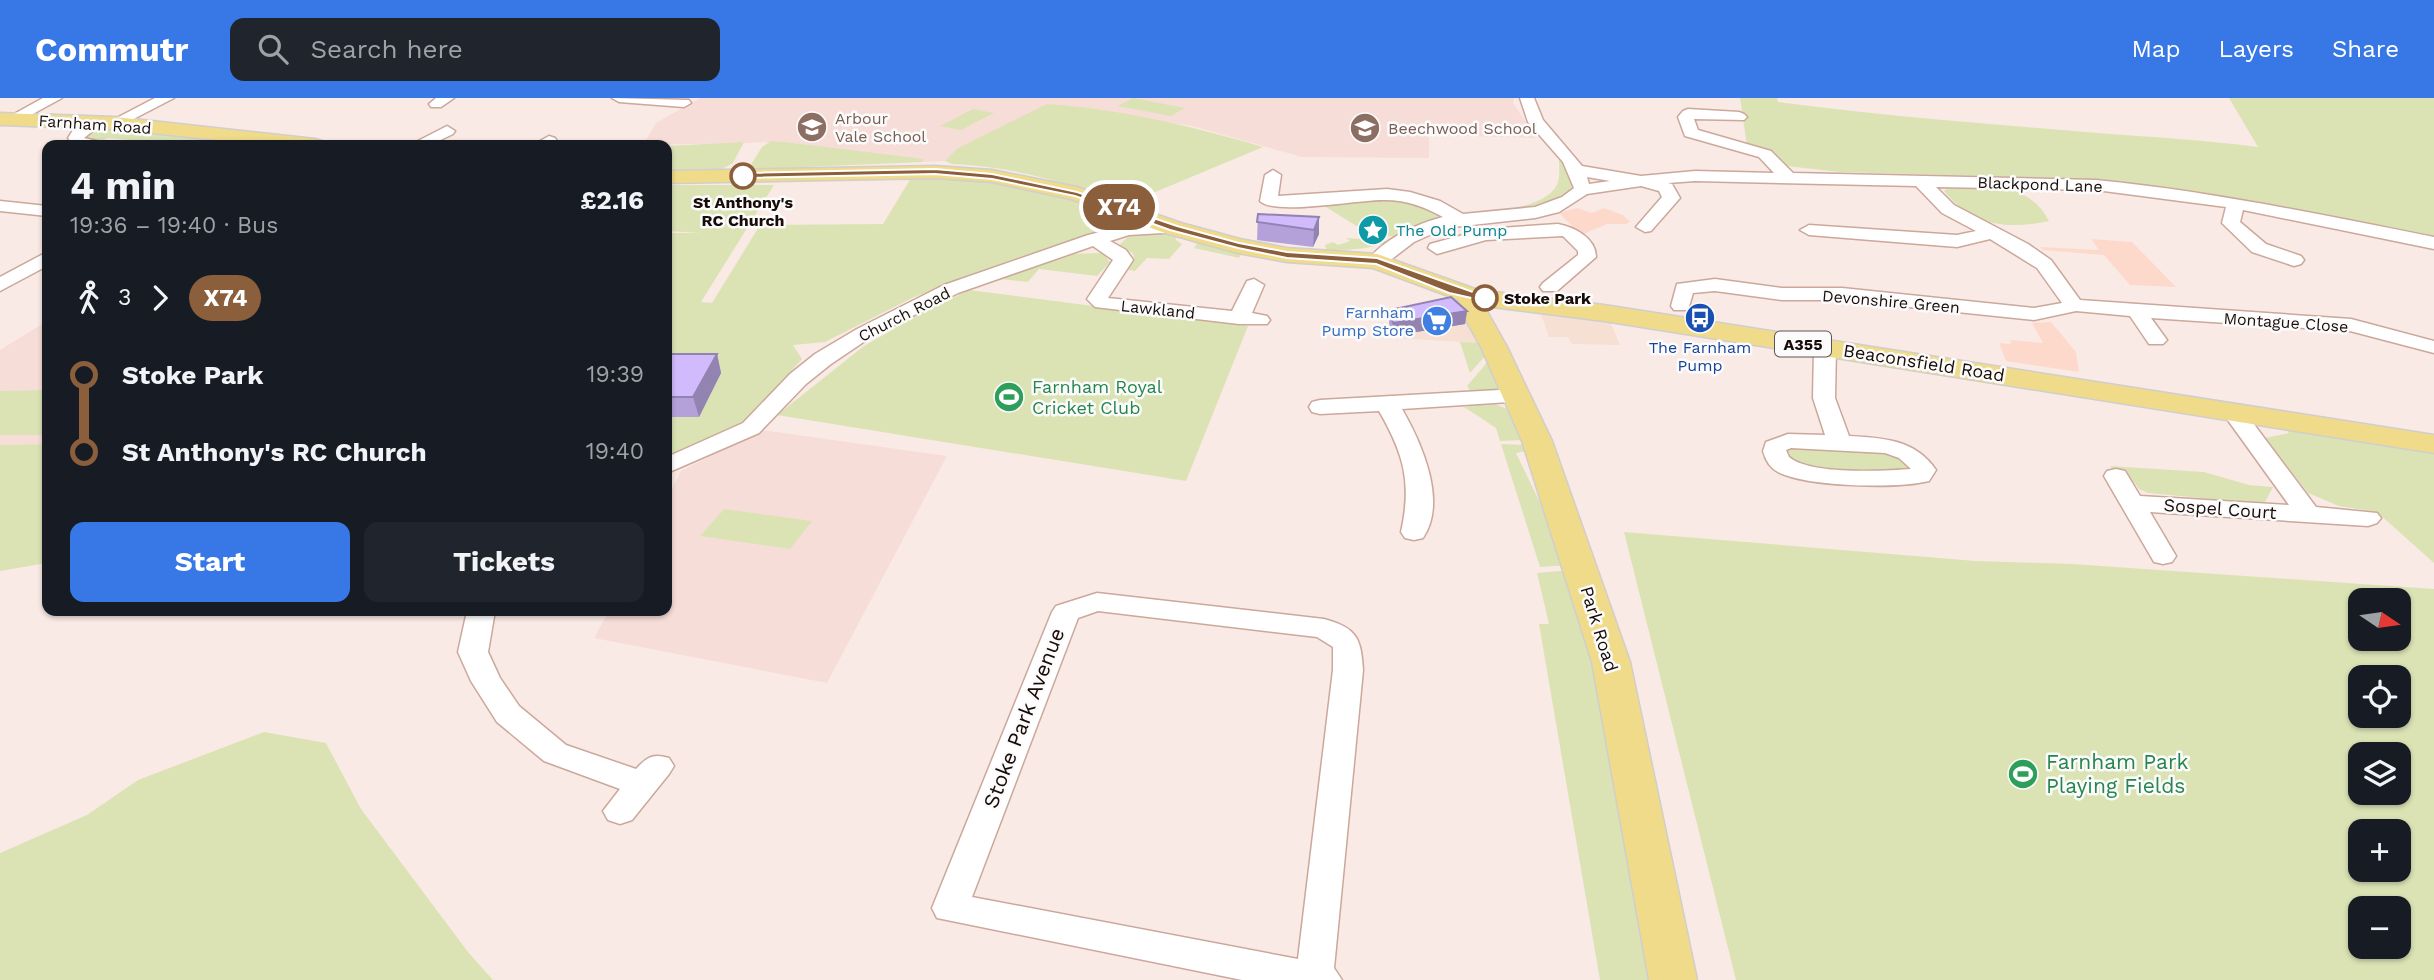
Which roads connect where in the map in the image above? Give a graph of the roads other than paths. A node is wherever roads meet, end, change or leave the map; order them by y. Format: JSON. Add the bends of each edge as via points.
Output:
{"nodes":[{"id":1,"x":55,"y":98,"type":"edge"},
{"id":2,"x":167,"y":98,"type":"edge"},
{"id":3,"x":619,"y":98,"type":"edge"},
{"id":4,"x":1527,"y":98,"type":"edge"},
{"id":5,"x":641,"y":99,"type":"edge"},
{"id":6,"x":684,"y":103,"type":"dead end"},
{"id":7,"x":1688,"y":114,"type":"joint"},
{"id":8,"x":1739,"y":117,"type":"dead end"},
{"id":9,"x":7,"y":119,"type":"edge"},
{"id":10,"x":106,"y":123,"type":"junction"},
{"id":11,"x":78,"y":140,"type":"edge"},
{"id":12,"x":241,"y":140,"type":"edge"},
{"id":13,"x":1578,"y":170,"type":"junction"},
{"id":14,"x":1272,"y":175,"type":"dead end"},
{"id":15,"x":672,"y":177,"type":"edge"},
{"id":16,"x":1788,"y":178,"type":"junction"},
{"id":17,"x":1418,"y":179,"type":"dead end"},
{"id":18,"x":1641,"y":181,"type":"junction"},
{"id":19,"x":1921,"y":181,"type":"junction"},
{"id":20,"x":1582,"y":190,"type":"junction"},
{"id":21,"x":1395,"y":194,"type":"junction"},
{"id":22,"x":2236,"y":204,"type":"junction"},
{"id":23,"x":0,"y":206,"type":"edge"},
{"id":24,"x":42,"y":210,"type":"edge"},
{"id":25,"x":1491,"y":216,"type":"junction"},
{"id":26,"x":1459,"y":219,"type":"junction"},
{"id":27,"x":1132,"y":222,"type":"junction"},
{"id":28,"x":1645,"y":227,"type":"dead end"},
{"id":29,"x":1808,"y":230,"type":"dead end"},
{"id":30,"x":1506,"y":233,"type":"junction"},
{"id":31,"x":1991,"y":233,"type":"junction"},
{"id":32,"x":1095,"y":239,"type":"junction"},
{"id":33,"x":2434,"y":243,"type":"edge"},
{"id":34,"x":1437,"y":248,"type":"dead end"},
{"id":35,"x":2259,"y":248,"type":"joint"},
{"id":36,"x":2294,"y":260,"type":"dead end"},
{"id":37,"x":42,"y":261,"type":"edge"},
{"id":38,"x":1377,"y":261,"type":"junction"},
{"id":39,"x":0,"y":285,"type":"edge"},
{"id":40,"x":1254,"y":285,"type":"dead end"},
{"id":41,"x":1550,"y":287,"type":"dead end"},
{"id":42,"x":1679,"y":292,"type":"dead end"},
{"id":43,"x":1474,"y":297,"type":"junction"},
{"id":44,"x":2074,"y":305,"type":"junction"},
{"id":45,"x":2136,"y":311,"type":"junction"},
{"id":46,"x":1239,"y":318,"type":"junction"},
{"id":47,"x":1260,"y":320,"type":"dead end"},
{"id":48,"x":2156,"y":340,"type":"dead end"},
{"id":49,"x":2434,"y":347,"type":"edge"},
{"id":50,"x":1825,"y":348,"type":"junction"},
{"id":51,"x":1517,"y":396,"type":"junction"},
{"id":52,"x":1386,"y":402,"type":"junction"},
{"id":53,"x":1320,"y":407,"type":"dead end"},
{"id":54,"x":2233,"y":412,"type":"junction"},
{"id":55,"x":1839,"y":442,"type":"junction"},
{"id":56,"x":2434,"y":444,"type":"edge"},
{"id":57,"x":672,"y":464,"type":"edge"},
{"id":58,"x":2116,"y":476,"type":"dead end"},
{"id":59,"x":2131,"y":503,"type":"junction"},
{"id":60,"x":2309,"y":514,"type":"junction"},
{"id":61,"x":2368,"y":518,"type":"dead end"},
{"id":62,"x":1414,"y":532,"type":"dead end"},
{"id":63,"x":2163,"y":556,"type":"dead end"},
{"id":64,"x":480,"y":616,"type":"edge"},
{"id":65,"x":620,"y":811,"type":"dead end"},
{"id":66,"x":1318,"y":979,"type":"edge"},
{"id":67,"x":1673,"y":980,"type":"edge"}],
"edges":[{"from":1,"to":9,"type":"street"},
{"from":2,"to":10,"type":"street"},
{"from":3,"to":5,"type":"street"},
{"from":4,"to":13,"type":"street","via":[[1528,109],[1541,128]]},
{"from":5,"to":6,"type":"street"},
{"from":7,"to":8,"type":"street"},
{"from":7,"to":16,"type":"street","via":[[1691,133],[1765,154]]},
{"from":9,"to":10,"type":"main road","name":"Farnham Road"},
{"from":10,"to":11,"type":"street","via":[[81,130]]},
{"from":10,"to":12,"type":"main road","name":"Farnham Road"},
{"from":13,"to":18,"type":"street","name":"Blackpond Lane"},
{"from":13,"to":20,"type":"street"},
{"from":14,"to":21,"type":"street","via":[[1269,201]]},
{"from":15,"to":27,"type":"main road","number":"A355","via":[[947,173],[1035,184],[1089,198]]},
{"from":16,"to":18,"type":"street","name":"Blackpond Lane","via":[[1695,176]]},
{"from":16,"to":19,"type":"street","name":"Blackpond Lane"},
{"from":17,"to":21,"type":"street"},
{"from":18,"to":20,"type":"street","name":"Blackpond Lane"},
{"from":18,"to":28,"type":"street","via":[[1666,188],[1671,198]]},
{"from":19,"to":22,"type":"street","name":"Blackpond Lane","via":[[2109,186]]},
{"from":19,"to":31,"type":"street","via":[[1948,209]]},
{"from":20,"to":25,"type":"street","via":[[1572,201],[1549,209]]},
{"from":21,"to":26,"type":"street","via":[[1423,200]]},
{"from":22,"to":33,"type":"street","name":"Blackpond Lane"},
{"from":22,"to":35,"type":"street","via":[[2231,223]]},
{"from":23,"to":24,"type":"street"},
{"from":25,"to":26,"type":"street"},
{"from":25,"to":30,"type":"street"},
{"from":26,"to":38,"type":"street","via":[[1406,239]]},
{"from":27,"to":32,"type":"street","name":"Church Road"},
{"from":27,"to":38,"type":"main road","number":"A355","via":[[1287,255]]},
{"from":29,"to":31,"type":"street","via":[[1957,241]]},
{"from":30,"to":34,"type":"street"},
{"from":30,"to":41,"type":"street","via":[[1558,229],[1569,232],[1587,250],[1587,257]]},
{"from":31,"to":44,"type":"street","via":[[2044,264]]},
{"from":32,"to":46,"type":"street","name":"Lawkland","via":[[1123,260],[1097,299],[1102,303]]},
{"from":32,"to":57,"type":"street","name":"Church Road","via":[[951,289],[864,332],[798,379],[751,428]]},
{"from":35,"to":36,"type":"street"},
{"from":37,"to":39,"type":"street"},
{"from":38,"to":43,"type":"main road","name":"Beaconsfield Road","number":"A355"},
{"from":40,"to":46,"type":"street"},
{"from":42,"to":44,"type":"street","name":"Devonshire Green","via":[[1716,285],[2034,314]]},
{"from":43,"to":50,"type":"main road","name":"Beaconsfield Road","number":"A355"},
{"from":43,"to":51,"type":"main road","name":"Park Road","via":[[1470,304]]},
{"from":44,"to":45,"type":"street","name":"Devonshire Green"},
{"from":45,"to":48,"type":"street"},
{"from":45,"to":49,"type":"street","name":"Montague Close","via":[[2351,326]]},
{"from":46,"to":47,"type":"street","name":"Lawkland"},
{"from":50,"to":54,"type":"main road","name":"Beaconsfield Road","number":"A355"},
{"from":50,"to":55,"type":"street","via":[[1824,398]]},
{"from":51,"to":52,"type":"street"},
{"from":51,"to":67,"type":"main road","name":"Park Road","via":[[1537,442],[1611,662]]},
{"from":52,"to":53,"type":"street"},
{"from":52,"to":62,"type":"street","via":[[1413,448],[1421,503]]},
{"from":54,"to":56,"type":"main road","name":"Beaconsfield Road","number":"A355"},
{"from":54,"to":60,"type":"street","name":"Sospel Court"},
{"from":55,"to":55,"type":"street","via":[[1903,449],[1924,470],[1920,476],[1901,479],[1803,472],[1786,467],[1775,456],[1774,447],[1788,441]]},
{"from":58,"to":59,"type":"street","name":"Sospel Court"},
{"from":59,"to":60,"type":"street","name":"Sospel Court"},
{"from":59,"to":63,"type":"street","name":"Sospel Court"},
{"from":60,"to":61,"type":"street","name":"Sospel Court"},
{"from":64,"to":65,"type":"street","via":[[473,652],[508,713],[555,753],[650,775]]},
{"from":66,"to":66,"type":"street","name":"Stoke Park Avenue","via":[[1348,643],[1324,628],[1110,603],[1081,605],[1066,612],[950,908]]}]}
